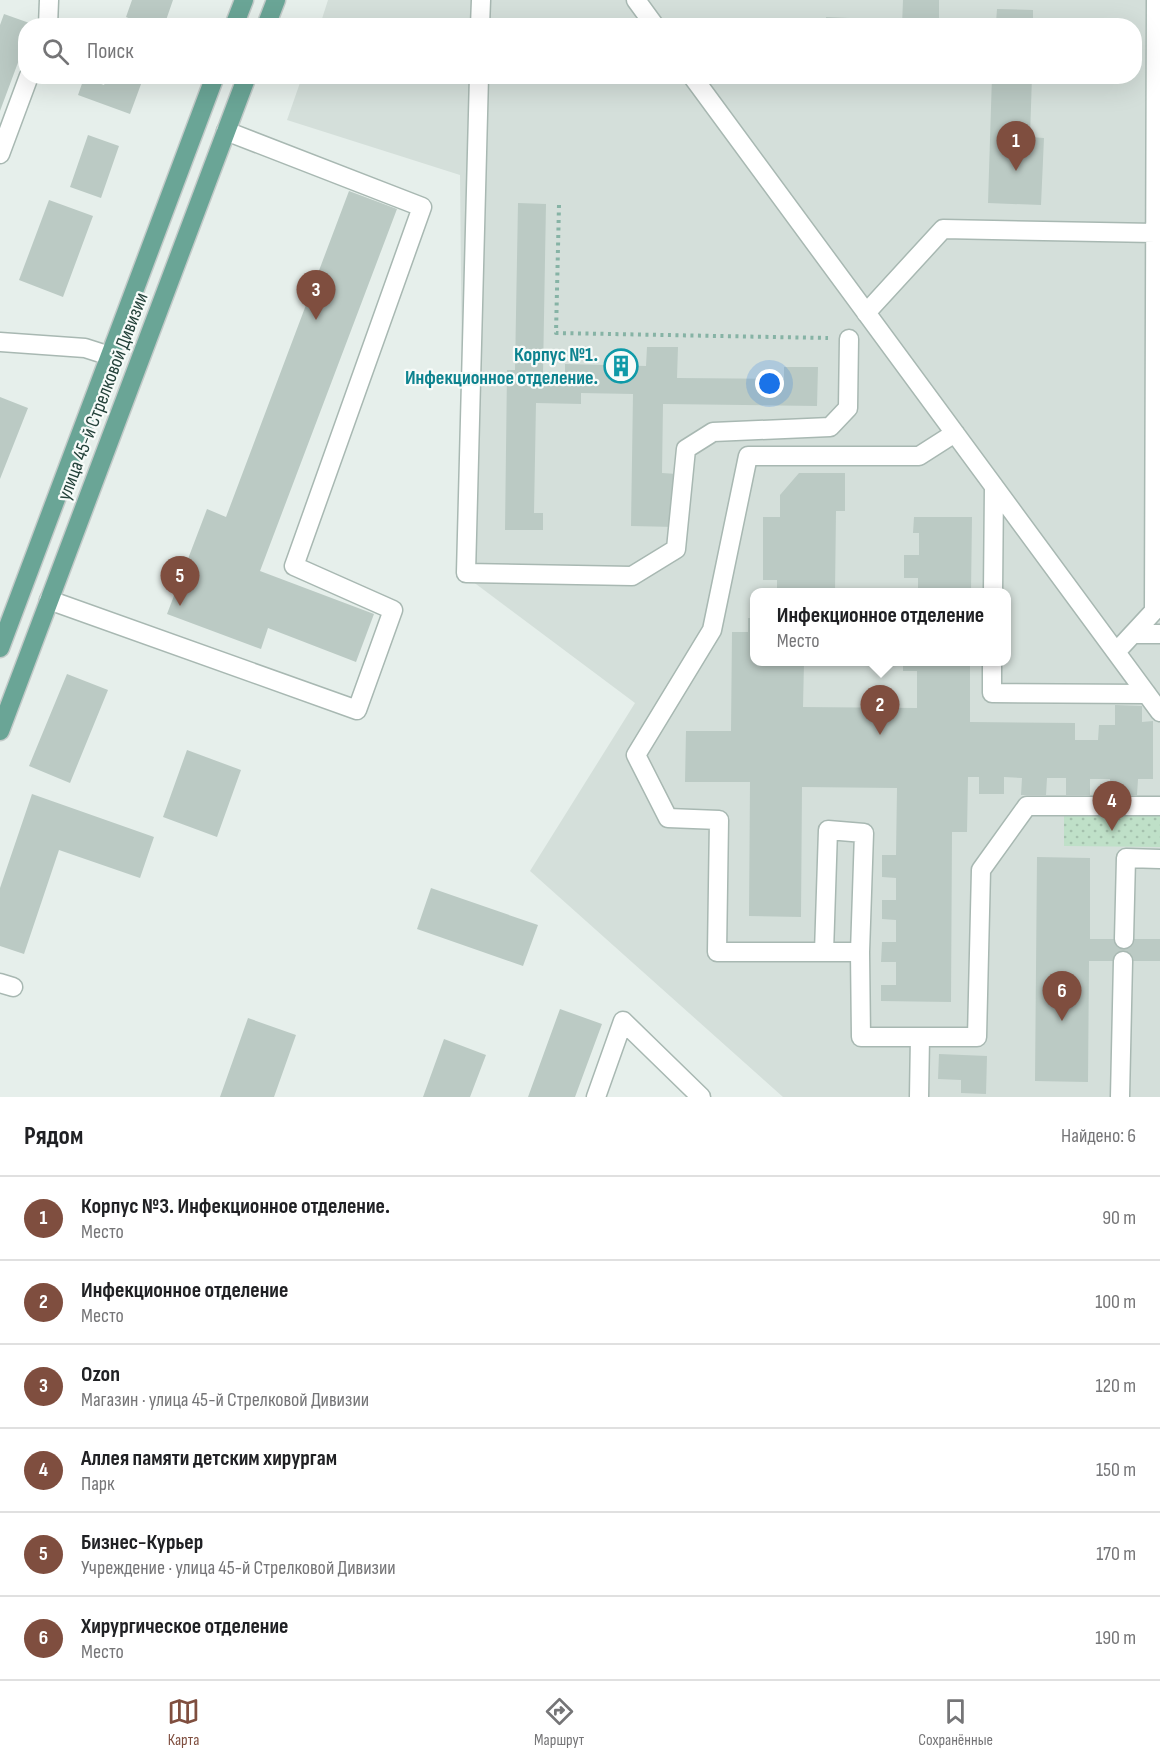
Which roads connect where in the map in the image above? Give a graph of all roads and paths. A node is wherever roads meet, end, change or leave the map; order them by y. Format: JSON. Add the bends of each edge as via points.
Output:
{"nodes":[{"id":1,"x":49,"y":0,"type":"edge"},
{"id":2,"x":244,"y":0,"type":"edge"},
{"id":3,"x":276,"y":0,"type":"edge"},
{"id":4,"x":481,"y":0,"type":"edge"},
{"id":5,"x":1156,"y":0,"type":"edge"},
{"id":6,"x":640,"y":2,"type":"edge"},
{"id":7,"x":48,"y":18,"type":"edge"},
{"id":8,"x":237,"y":18,"type":"edge"},
{"id":9,"x":269,"y":18,"type":"edge"},
{"id":10,"x":480,"y":18,"type":"edge"},
{"id":11,"x":650,"y":18,"type":"edge"},
{"id":12,"x":26,"y":84,"type":"edge"},
{"id":13,"x":212,"y":84,"type":"edge"},
{"id":14,"x":244,"y":84,"type":"edge"},
{"id":15,"x":479,"y":84,"type":"edge"},
{"id":16,"x":698,"y":84,"type":"edge"},
{"id":17,"x":1158,"y":129,"type":"edge"},
{"id":18,"x":226,"y":131,"type":"junction"},
{"id":19,"x":0,"y":153,"type":"edge"},
{"id":20,"x":559,"y":205,"type":"dead end"},
{"id":21,"x":1155,"y":233,"type":"junction"},
{"id":22,"x":866,"y":313,"type":"junction"},
{"id":23,"x":849,"y":339,"type":"joint"},
{"id":24,"x":0,"y":342,"type":"edge"},
{"id":25,"x":110,"y":356,"type":"junction"},
{"id":26,"x":955,"y":433,"type":"junction"},
{"id":27,"x":994,"y":486,"type":"junction"},
{"id":28,"x":993,"y":588,"type":"edge"},
{"id":29,"x":49,"y":600,"type":"junction"},
{"id":30,"x":1133,"y":634,"type":"junction"},
{"id":31,"x":1160,"y":634,"type":"edge"},
{"id":32,"x":0,"y":648,"type":"edge"},
{"id":33,"x":1116,"y":652,"type":"junction"},
{"id":34,"x":992,"y":666,"type":"edge"},
{"id":35,"x":1147,"y":694,"type":"junction"},
{"id":36,"x":1160,"y":712,"type":"edge"},
{"id":37,"x":0,"y":731,"type":"edge"},
{"id":38,"x":1160,"y":806,"type":"edge"},
{"id":39,"x":1160,"y":859,"type":"edge"},
{"id":40,"x":1124,"y":939,"type":"dead end"},
{"id":41,"x":824,"y":952,"type":"junction"},
{"id":42,"x":860,"y":952,"type":"junction"},
{"id":43,"x":1123,"y":961,"type":"dead end"},
{"id":44,"x":920,"y":1037,"type":"junction"},
{"id":45,"x":596,"y":1097,"type":"edge"},
{"id":46,"x":701,"y":1097,"type":"edge"},
{"id":47,"x":919,"y":1097,"type":"edge"},
{"id":48,"x":1120,"y":1097,"type":"edge"}],
"edges":[{"from":1,"to":7,"type":"street"},
{"from":2,"to":8,"type":"main road"},
{"from":3,"to":9,"type":"main road"},
{"from":4,"to":10,"type":"street"},
{"from":5,"to":17,"type":"street"},
{"from":6,"to":11,"type":"street"},
{"from":12,"to":19,"type":"street"},
{"from":13,"to":25,"type":"main road","name":"улица 45-й Стрелковой Дивизии"},
{"from":14,"to":18,"type":"main road","name":"улица 45-й Стрелковой Дивизии"},
{"from":15,"to":23,"type":"street","via":[[466,573],[632,576],[641,571],[676,549],[686,449],[713,432],[830,427],[848,408]]},
{"from":16,"to":22,"type":"street"},
{"from":17,"to":21,"type":"street"},
{"from":18,"to":29,"type":"main road","name":"улица 45-й Стрелковой Дивизии"},
{"from":18,"to":29,"type":"street","via":[[422,207],[294,566],[393,610],[357,710]]},
{"from":20,"to":23,"type":"path","via":[[556,333]]},
{"from":21,"to":22,"type":"street","via":[[943,229]]},
{"from":21,"to":30,"type":"street","via":[[1154,611]]},
{"from":22,"to":26,"type":"street"},
{"from":24,"to":25,"type":"street","via":[[85,348]]},
{"from":25,"to":32,"type":"main road","name":"улица 45-й Стрелковой Дивизии"},
{"from":26,"to":27,"type":"street"},
{"from":26,"to":41,"type":"street","via":[[919,456],[748,456],[712,630],[636,755],[668,818],[719,820],[717,952]]},
{"from":27,"to":28,"type":"street"},
{"from":27,"to":33,"type":"street"},
{"from":29,"to":37,"type":"main road","name":"улица 45-й Стрелковой Дивизии"},
{"from":30,"to":31,"type":"street"},
{"from":30,"to":33,"type":"street"},
{"from":33,"to":35,"type":"street"},
{"from":34,"to":35,"type":"street","via":[[992,693]]},
{"from":35,"to":36,"type":"street"},
{"from":38,"to":44,"type":"street","via":[[1027,806],[981,870],[977,1037]]},
{"from":39,"to":40,"type":"street","via":[[1126,858]]},
{"from":41,"to":42,"type":"street"},
{"from":41,"to":42,"type":"street","via":[[828,830],[864,833]]},
{"from":42,"to":44,"type":"street","via":[[861,1037]]},
{"from":43,"to":48,"type":"street"},
{"from":44,"to":47,"type":"street"},
{"from":45,"to":46,"type":"street","via":[[623,1021]]}]}
